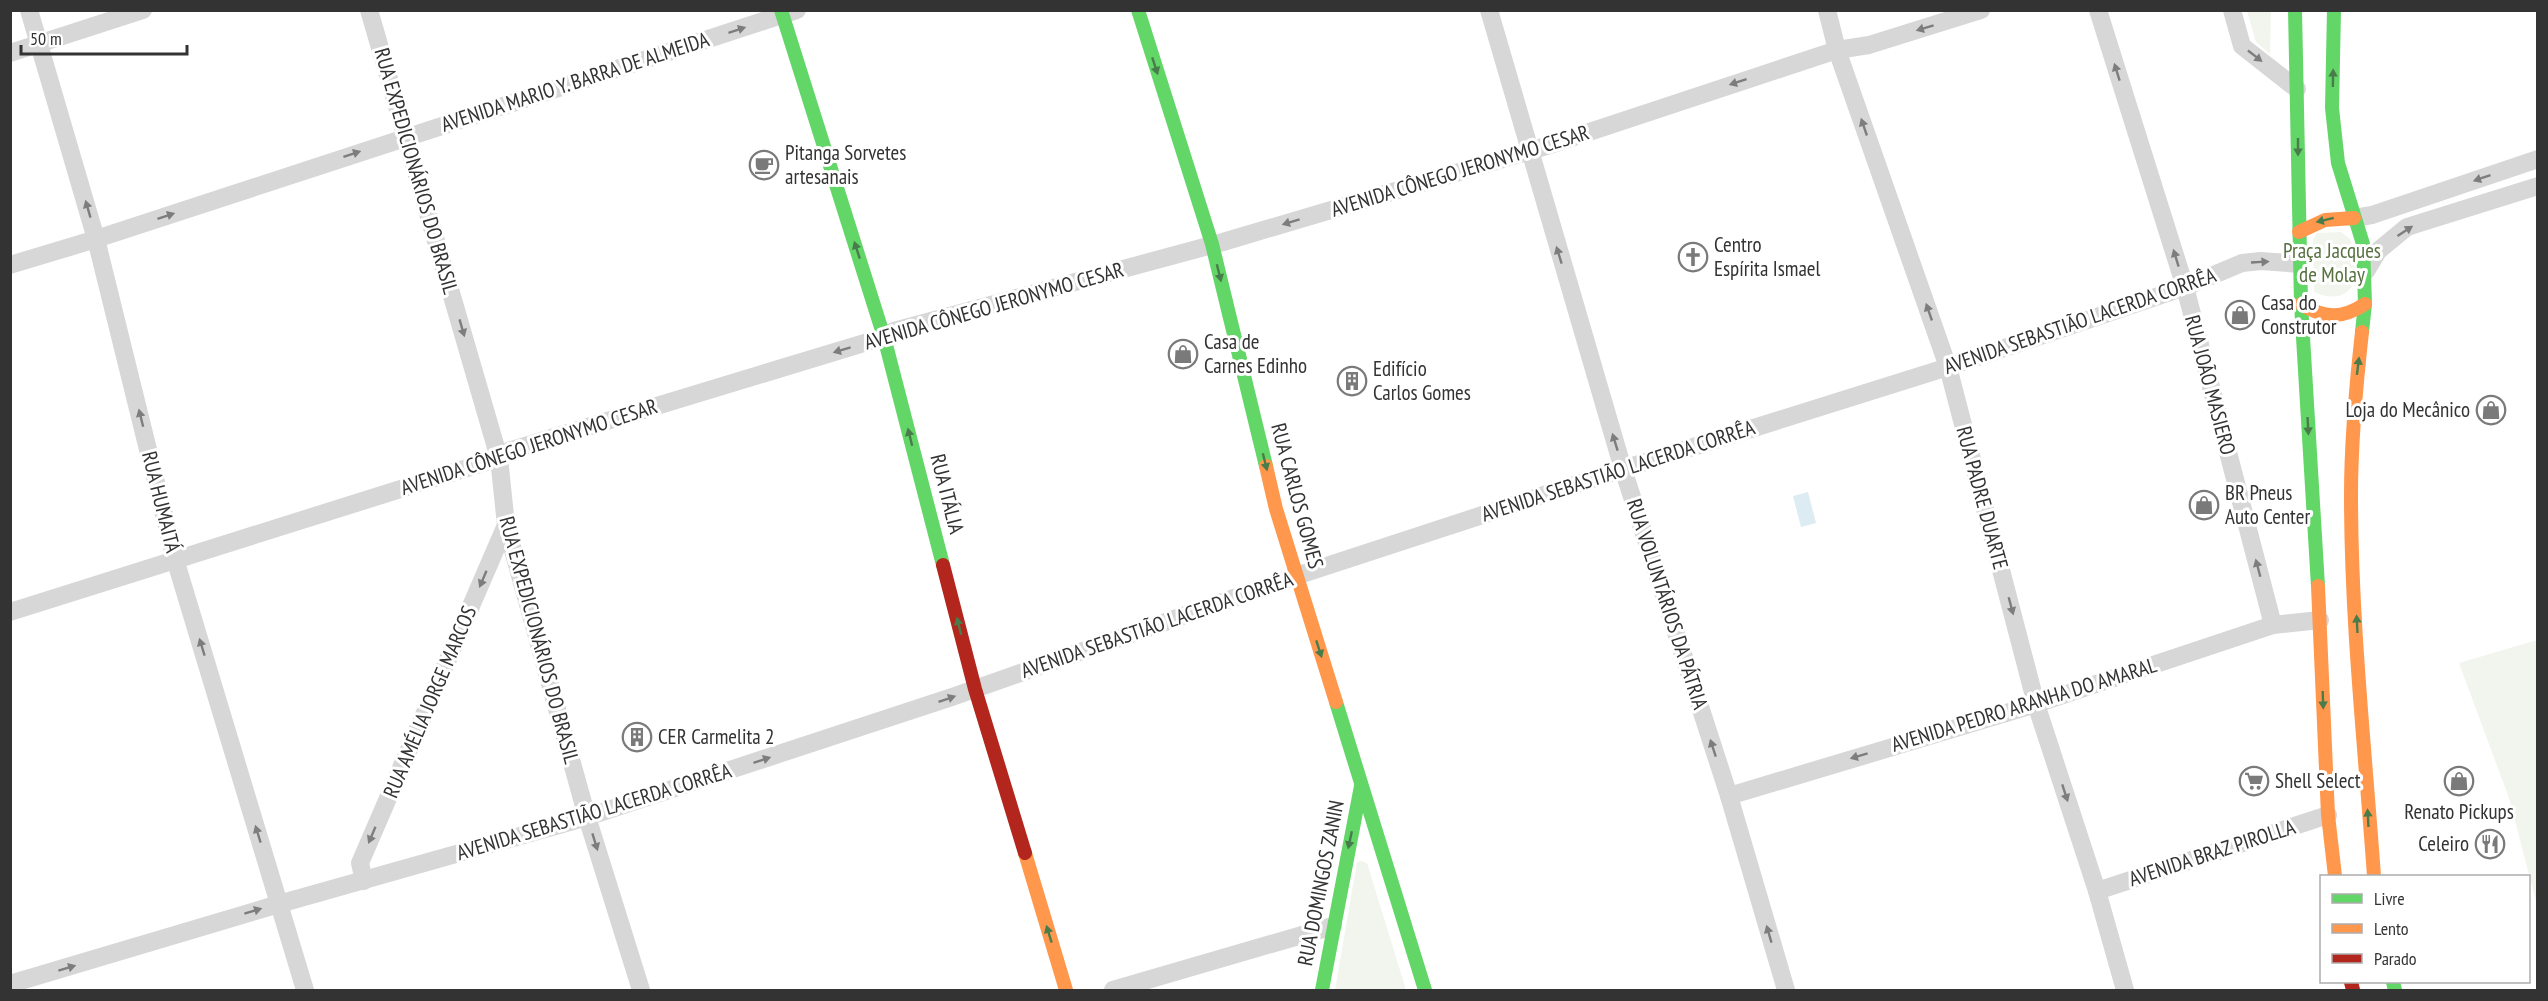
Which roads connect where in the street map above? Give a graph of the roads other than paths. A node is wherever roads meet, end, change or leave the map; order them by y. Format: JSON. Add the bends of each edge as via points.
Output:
{"nodes":[{"id":1,"x":29,"y":10,"type":"edge"},
{"id":2,"x":142,"y":10,"type":"edge"},
{"id":3,"x":369,"y":10,"type":"edge"},
{"id":4,"x":1138,"y":10,"type":"edge"},
{"id":5,"x":1489,"y":10,"type":"edge"},
{"id":6,"x":1827,"y":10,"type":"edge"},
{"id":7,"x":1981,"y":10,"type":"edge"},
{"id":8,"x":2098,"y":10,"type":"edge"},
{"id":9,"x":2232,"y":10,"type":"edge"},
{"id":10,"x":2295,"y":10,"type":"edge"},
{"id":11,"x":2334,"y":10,"type":"edge"},
{"id":12,"x":787,"y":12,"type":"edge"},
{"id":13,"x":40,"y":43,"type":"junction"},
{"id":14,"x":1837,"y":50,"type":"junction"},
{"id":15,"x":10,"y":53,"type":"edge"},
{"id":16,"x":2298,"y":89,"type":"junction"},
{"id":17,"x":407,"y":136,"type":"junction"},
{"id":18,"x":1528,"y":151,"type":"junction"},
{"id":19,"x":2538,"y":159,"type":"edge"},
{"id":20,"x":2538,"y":186,"type":"edge"},
{"id":21,"x":2354,"y":218,"type":"junction"},
{"id":22,"x":2298,"y":231,"type":"junction"},
{"id":23,"x":96,"y":239,"type":"junction"},
{"id":24,"x":1212,"y":244,"type":"junction"},
{"id":25,"x":2300,"y":264,"type":"junction"},
{"id":26,"x":10,"y":265,"type":"edge"},
{"id":27,"x":2365,"y":272,"type":"junction"},
{"id":28,"x":2185,"y":287,"type":"junction"},
{"id":29,"x":2301,"y":304,"type":"junction"},
{"id":30,"x":2365,"y":304,"type":"junction"},
{"id":31,"x":885,"y":337,"type":"junction"},
{"id":32,"x":1948,"y":367,"type":"junction"},
{"id":33,"x":499,"y":458,"type":"junction"},
{"id":34,"x":1623,"y":469,"type":"junction"},
{"id":35,"x":506,"y":525,"type":"junction"},
{"id":36,"x":175,"y":559,"type":"junction"},
{"id":37,"x":1296,"y":576,"type":"junction"},
{"id":38,"x":10,"y":612,"type":"edge"},
{"id":39,"x":2320,"y":620,"type":"junction"},
{"id":40,"x":2273,"y":625,"type":"junction"},
{"id":41,"x":975,"y":689,"type":"junction"},
{"id":42,"x":2036,"y":704,"type":"junction"},
{"id":43,"x":1362,"y":783,"type":"junction"},
{"id":44,"x":1729,"y":795,"type":"junction"},
{"id":45,"x":2328,"y":815,"type":"junction"},
{"id":46,"x":587,"y":817,"type":"junction"},
{"id":47,"x":2335,"y":875,"type":"edge"},
{"id":48,"x":2374,"y":875,"type":"edge"},
{"id":49,"x":364,"y":881,"type":"junction"},
{"id":50,"x":2097,"y":891,"type":"junction"},
{"id":51,"x":279,"y":904,"type":"junction"},
{"id":52,"x":1333,"y":926,"type":"junction"},
{"id":53,"x":10,"y":984,"type":"edge"},
{"id":54,"x":305,"y":990,"type":"edge"},
{"id":55,"x":641,"y":990,"type":"edge"},
{"id":56,"x":1066,"y":990,"type":"edge"},
{"id":57,"x":1113,"y":990,"type":"edge"},
{"id":58,"x":1322,"y":990,"type":"edge"},
{"id":59,"x":1425,"y":990,"type":"edge"},
{"id":60,"x":1786,"y":990,"type":"edge"},
{"id":61,"x":2125,"y":990,"type":"edge"}],
"edges":[{"from":1,"to":13,"type":"street","name":"RUA HUMAITÁ"},
{"from":2,"to":13,"type":"street"},
{"from":3,"to":17,"type":"street","name":"RUA EXPEDICIONÁRIOS DO BRASIL"},
{"from":4,"to":24,"type":"street","name":"RUA CARLOS GOMES","one_way":true},
{"from":5,"to":18,"type":"street","name":"RUA VOLUNTÁRIOS DA PÁTRIA"},
{"from":6,"to":14,"type":"street","name":"RUA PADRE DUARTE"},
{"from":7,"to":14,"type":"street","name":"AVENIDA CÔNEGO JERONYMO CESAR","one_way":true,"via":[[1869,45]]},
{"from":28,"to":8,"type":"street","name":"RUA JOÃO MASIERO","one_way":true},
{"from":9,"to":16,"type":"street","one_way":true,"via":[[2242,46]]},
{"from":10,"to":16,"type":"street"},
{"from":21,"to":11,"type":"street","one_way":true,"via":[[2338,163],[2334,126]]},
{"from":17,"to":12,"type":"street","name":"AVENIDA MARIO Y. BARRA DE ALMEIDA","one_way":true},
{"from":31,"to":12,"type":"street","name":"RUA ITÁLIA","one_way":true},
{"from":13,"to":15,"type":"street"},
{"from":23,"to":13,"type":"street","name":"RUA HUMAITÁ","one_way":true},
{"from":14,"to":18,"type":"street","name":"AVENIDA CÔNEGO JERONYMO CESAR","one_way":true},
{"from":32,"to":14,"type":"street","name":"RUA PADRE DUARTE","one_way":true},
{"from":16,"to":22,"type":"street","one_way":true},
{"from":23,"to":17,"type":"street","name":"AVENIDA MARIO Y. BARRA DE ALMEIDA","one_way":true},
{"from":17,"to":33,"type":"street","name":"RUA EXPEDICIONÁRIOS DO BRASIL","one_way":true},
{"from":18,"to":24,"type":"street","name":"AVENIDA CÔNEGO JERONYMO CESAR","one_way":true},
{"from":34,"to":18,"type":"street","name":"RUA VOLUNTÁRIOS DA PÁTRIA","one_way":true},
{"from":19,"to":21,"type":"street","one_way":true},
{"from":27,"to":20,"type":"street","one_way":true,"via":[[2378,251],[2407,227]]},
{"from":21,"to":22,"type":"street","one_way":true,"via":[[2334,217]]},
{"from":21,"to":27,"type":"street","via":[[2363,244]]},
{"from":22,"to":25,"type":"street"},
{"from":23,"to":26,"type":"street","name":"AVENIDA MARIO Y. BARRA DE ALMEIDA"},
{"from":36,"to":23,"type":"street","name":"RUA HUMAITÁ","one_way":true},
{"from":24,"to":31,"type":"street","name":"AVENIDA CÔNEGO JERONYMO CESAR"},
{"from":24,"to":37,"type":"street","name":"RUA CARLOS GOMES","one_way":true},
{"from":28,"to":25,"type":"street","name":"AVENIDA SEBASTIÃO LACERDA CORRÊA","one_way":true,"via":[[2242,264]]},
{"from":25,"to":29,"type":"street"},
{"from":27,"to":30,"type":"street"},
{"from":28,"to":32,"type":"street","name":"AVENIDA SEBASTIÃO LACERDA CORRÊA"},
{"from":40,"to":28,"type":"street","name":"RUA JOÃO MASIERO","one_way":true},
{"from":29,"to":30,"type":"street","via":[[2316,314],[2333,318],[2351,314]]},
{"from":29,"to":39,"type":"street","one_way":true},
{"from":48,"to":30,"type":"street","one_way":true,"via":[[2351,495],[2354,400]]},
{"from":31,"to":33,"type":"street","name":"AVENIDA CÔNEGO JERONYMO CESAR","one_way":true,"via":[[505,452]]},
{"from":41,"to":31,"type":"street","name":"RUA ITÁLIA","one_way":true},
{"from":32,"to":34,"type":"street","name":"AVENIDA SEBASTIÃO LACERDA CORRÊA"},
{"from":32,"to":42,"type":"street","name":"RUA PADRE DUARTE","one_way":true},
{"from":33,"to":35,"type":"street","name":"RUA EXPEDICIONÁRIOS DO BRASIL"},
{"from":33,"to":36,"type":"street","name":"AVENIDA CÔNEGO JERONYMO CESAR"},
{"from":34,"to":37,"type":"street","name":"AVENIDA SEBASTIÃO LACERDA CORRÊA"},
{"from":44,"to":34,"type":"street","name":"RUA VOLUNTÁRIOS DA PÁTRIA","one_way":true},
{"from":35,"to":46,"type":"street","name":"RUA EXPEDICIONÁRIOS DO BRASIL"},
{"from":35,"to":49,"type":"street","name":"RUA AMÉLIA JORGE MARCOS","one_way":true,"via":[[360,864]]},
{"from":36,"to":38,"type":"street","name":"AVENIDA CÔNEGO JERONYMO CESAR"},
{"from":51,"to":36,"type":"street","name":"RUA HUMAITÁ","one_way":true},
{"from":37,"to":41,"type":"street","name":"AVENIDA SEBASTIÃO LACERDA CORRÊA"},
{"from":37,"to":43,"type":"street","name":"RUA CARLOS GOMES","one_way":true},
{"from":39,"to":40,"type":"street","name":"AVENIDA PEDRO ARANHA DO AMARAL"},
{"from":39,"to":45,"type":"street","one_way":true},
{"from":40,"to":42,"type":"street","name":"AVENIDA PEDRO ARANHA DO AMARAL"},
{"from":46,"to":41,"type":"street","name":"AVENIDA SEBASTIÃO LACERDA CORRÊA","one_way":true},
{"from":56,"to":41,"type":"street","name":"RUA ITÁLIA","one_way":true},
{"from":42,"to":44,"type":"street","name":"AVENIDA PEDRO ARANHA DO AMARAL","one_way":true},
{"from":42,"to":50,"type":"street","name":"RUA PADRE DUARTE","one_way":true},
{"from":43,"to":52,"type":"street","name":"RUA DOMINGOS ZANIN","one_way":true},
{"from":43,"to":59,"type":"street","name":"RUA CARLOS GOMES"},
{"from":60,"to":44,"type":"street","name":"RUA VOLUNTÁRIOS DA PÁTRIA","one_way":true},
{"from":45,"to":47,"type":"street"},
{"from":45,"to":50,"type":"street","name":"AVENIDA BRAZ PIROLLA"},
{"from":46,"to":49,"type":"street","name":"AVENIDA SEBASTIÃO LACERDA CORRÊA"},
{"from":46,"to":55,"type":"street","name":"RUA EXPEDICIONÁRIOS DO BRASIL","one_way":true},
{"from":49,"to":51,"type":"street","name":"AVENIDA SEBASTIÃO LACERDA CORRÊA"},
{"from":50,"to":61,"type":"street","name":"RUA PADRE DUARTE"},
{"from":53,"to":51,"type":"street","name":"AVENIDA SEBASTIÃO LACERDA CORRÊA","one_way":true},
{"from":51,"to":54,"type":"street","name":"RUA HUMAITÁ"},
{"from":52,"to":57,"type":"street"},
{"from":52,"to":58,"type":"street","name":"RUA DOMINGOS ZANIN"}]}
